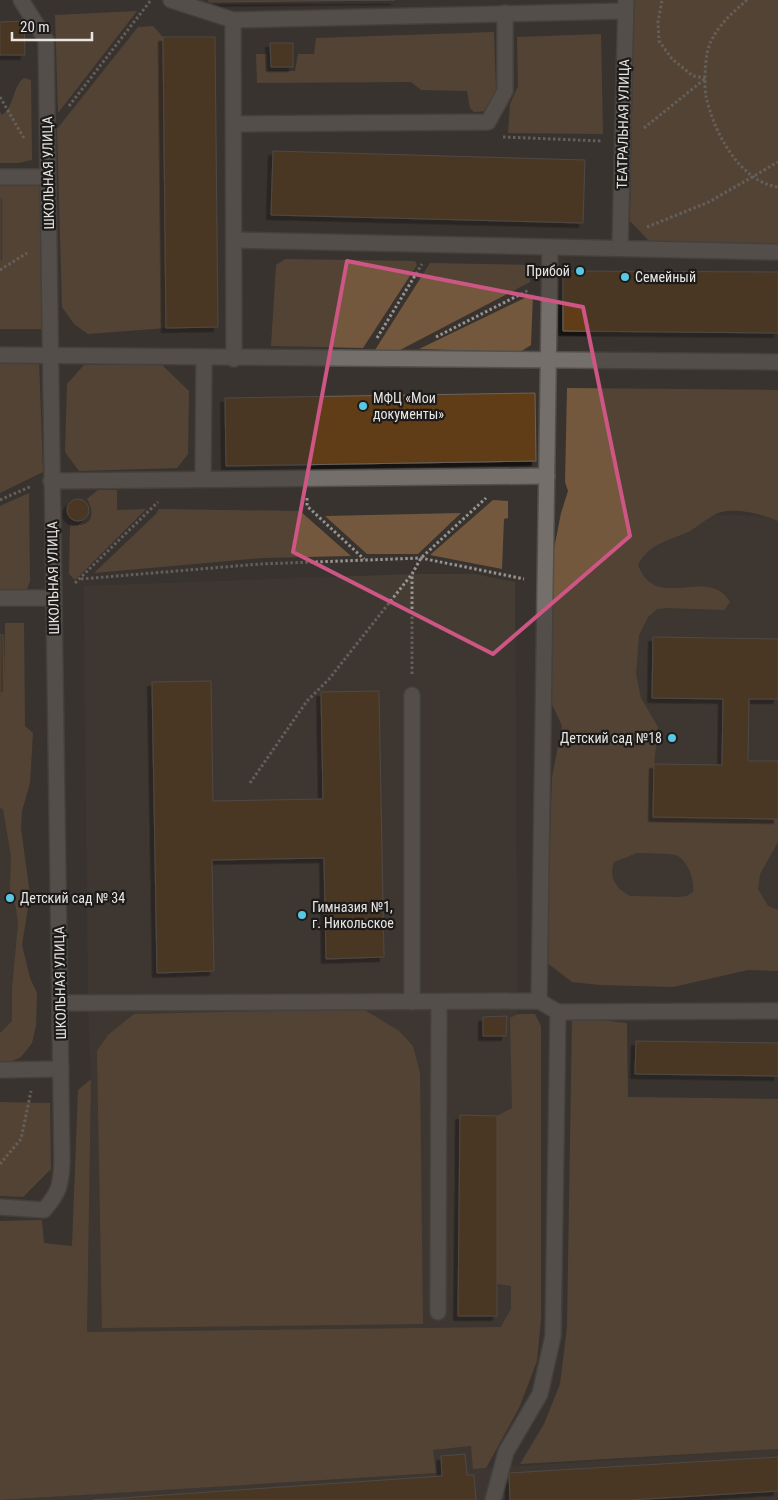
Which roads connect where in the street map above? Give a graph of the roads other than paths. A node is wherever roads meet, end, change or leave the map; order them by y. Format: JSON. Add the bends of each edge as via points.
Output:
{"nodes":[{"id":1,"x":21,"y":0,"type":"edge"},
{"id":2,"x":171,"y":0,"type":"edge"},
{"id":3,"x":626,"y":5,"type":"edge"},
{"id":4,"x":505,"y":13,"type":"junction"},
{"id":5,"x":232,"y":20,"type":"junction"},
{"id":6,"x":235,"y":124,"type":"junction"},
{"id":7,"x":0,"y":177,"type":"edge"},
{"id":8,"x":48,"y":177,"type":"junction"},
{"id":9,"x":235,"y":240,"type":"junction"},
{"id":10,"x":550,"y":247,"type":"junction"},
{"id":11,"x":620,"y":248,"type":"junction"},
{"id":12,"x":778,"y":252,"type":"edge"},
{"id":13,"x":0,"y":355,"type":"edge"},
{"id":14,"x":51,"y":355,"type":"junction"},
{"id":15,"x":204,"y":359,"type":"junction"},
{"id":16,"x":234,"y":359,"type":"junction"},
{"id":17,"x":549,"y":360,"type":"junction"},
{"id":18,"x":778,"y":362,"type":"edge"},
{"id":19,"x":547,"y":476,"type":"junction"},
{"id":20,"x":203,"y":479,"type":"junction"},
{"id":21,"x":51,"y":481,"type":"junction"},
{"id":22,"x":0,"y":598,"type":"edge"},
{"id":23,"x":54,"y":598,"type":"junction"},
{"id":24,"x":412,"y":695,"type":"road end"},
{"id":25,"x":539,"y":1001,"type":"junction"},
{"id":26,"x":412,"y":1002,"type":"junction"},
{"id":27,"x":439,"y":1002,"type":"junction"},
{"id":28,"x":60,"y":1003,"type":"junction"},
{"id":29,"x":778,"y":1011,"type":"edge"},
{"id":30,"x":558,"y":1012,"type":"junction"},
{"id":31,"x":61,"y":1069,"type":"junction"},
{"id":32,"x":0,"y":1070,"type":"edge"},
{"id":33,"x":0,"y":1208,"type":"edge"},
{"id":34,"x":438,"y":1312,"type":"dead end"},
{"id":35,"x":493,"y":1500,"type":"edge"}],
"edges":[{"from":1,"to":8,"type":"street","name":"ШКОЛЬНАЯ УЛИЦА","via":[[46,40]]},
{"from":2,"to":5,"type":"street"},
{"from":3,"to":4,"type":"street"},
{"from":3,"to":11,"type":"street","name":"ТЕАТРАЛЬНАЯ УЛИЦА"},
{"from":4,"to":5,"type":"street"},
{"from":4,"to":6,"type":"street","via":[[505,91],[488,122]]},
{"from":5,"to":6,"type":"street"},
{"from":6,"to":9,"type":"street"},
{"from":7,"to":8,"type":"street"},
{"from":8,"to":14,"type":"street","name":"ШКОЛЬНАЯ УЛИЦА"},
{"from":9,"to":10,"type":"street"},
{"from":9,"to":16,"type":"street"},
{"from":10,"to":11,"type":"street"},
{"from":10,"to":17,"type":"street"},
{"from":11,"to":12,"type":"street"},
{"from":13,"to":14,"type":"street"},
{"from":14,"to":15,"type":"street"},
{"from":14,"to":21,"type":"street","name":"ШКОЛЬНАЯ УЛИЦА"},
{"from":15,"to":16,"type":"street"},
{"from":15,"to":20,"type":"street"},
{"from":16,"to":17,"type":"street"},
{"from":17,"to":18,"type":"street"},
{"from":17,"to":19,"type":"street"},
{"from":19,"to":20,"type":"street"},
{"from":19,"to":25,"type":"street"},
{"from":20,"to":21,"type":"street"},
{"from":21,"to":23,"type":"street","name":"ШКОЛЬНАЯ УЛИЦА"},
{"from":22,"to":23,"type":"street"},
{"from":23,"to":28,"type":"street","name":"ШКОЛЬНАЯ УЛИЦА"},
{"from":24,"to":26,"type":"street"},
{"from":25,"to":27,"type":"street"},
{"from":25,"to":30,"type":"street"},
{"from":26,"to":27,"type":"street"},
{"from":26,"to":28,"type":"street"},
{"from":27,"to":34,"type":"street"},
{"from":28,"to":31,"type":"street","name":"ШКОЛЬНАЯ УЛИЦА"},
{"from":29,"to":30,"type":"street"},
{"from":30,"to":35,"type":"street","via":[[553,1336],[540,1394],[506,1452]]},
{"from":31,"to":32,"type":"street"},
{"from":31,"to":33,"type":"street","name":"ШКОЛЬНАЯ УЛИЦА","via":[[62,1162],[56,1196],[44,1210]]}]}
